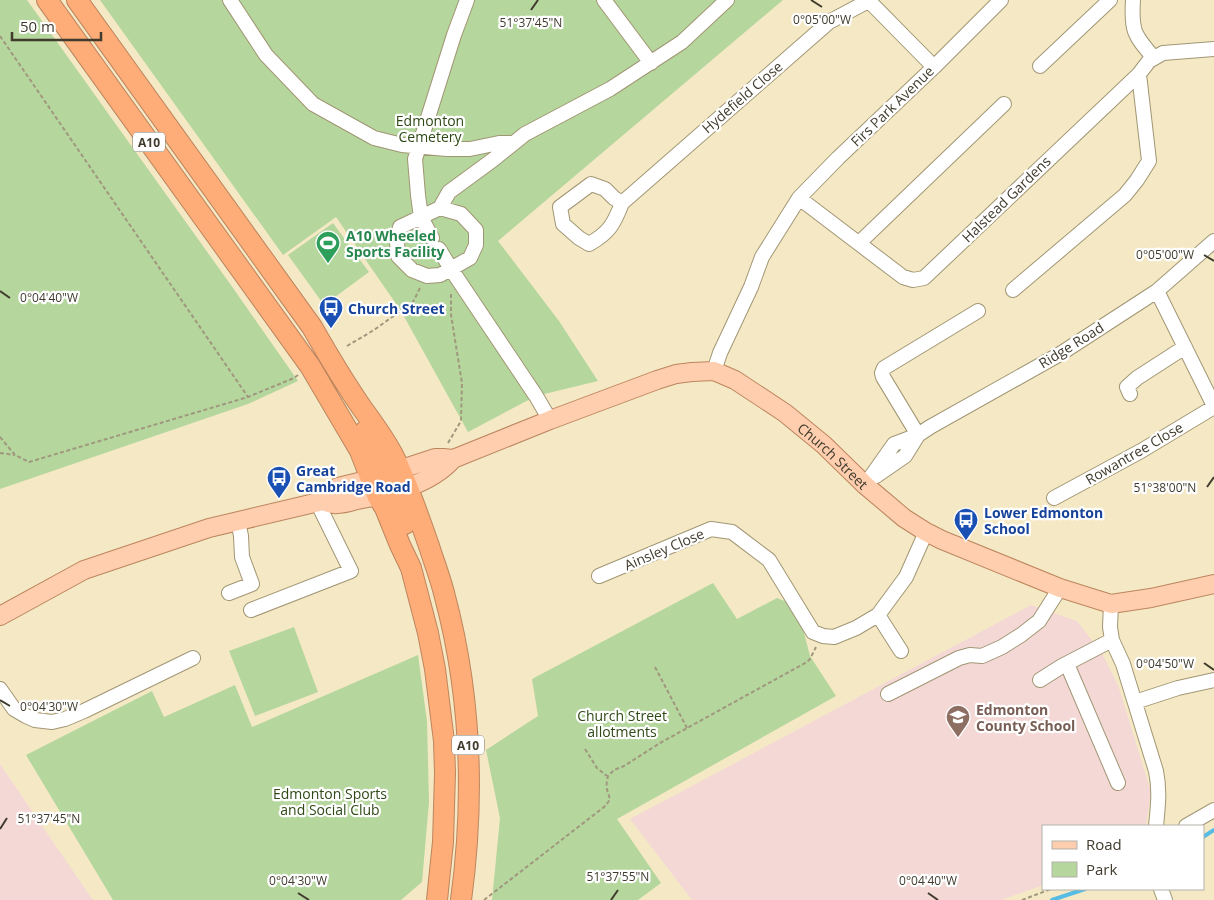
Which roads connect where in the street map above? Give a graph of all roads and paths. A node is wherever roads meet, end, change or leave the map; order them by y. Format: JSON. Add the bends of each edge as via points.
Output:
{"nodes":[{"id":1,"x":47,"y":0,"type":"edge"},
{"id":2,"x":77,"y":0,"type":"edge"},
{"id":3,"x":230,"y":0,"type":"edge"},
{"id":4,"x":467,"y":0,"type":"edge"},
{"id":5,"x":604,"y":0,"type":"edge"},
{"id":6,"x":727,"y":0,"type":"edge"},
{"id":7,"x":1001,"y":0,"type":"edge"},
{"id":8,"x":1110,"y":0,"type":"edge"},
{"id":9,"x":1133,"y":0,"type":"edge"},
{"id":10,"x":869,"y":1,"type":"edge"},
{"id":11,"x":0,"y":36,"type":"edge"},
{"id":12,"x":1214,"y":49,"type":"edge"},
{"id":13,"x":1154,"y":58,"type":"junction"},
{"id":14,"x":651,"y":63,"type":"junction"},
{"id":15,"x":1040,"y":66,"type":"dead end"},
{"id":16,"x":934,"y":67,"type":"junction"},
{"id":17,"x":1139,"y":74,"type":"junction"},
{"id":18,"x":1004,"y":104,"type":"dead end"},
{"id":19,"x":514,"y":143,"type":"junction"},
{"id":20,"x":419,"y":147,"type":"junction"},
{"id":21,"x":799,"y":198,"type":"junction"},
{"id":22,"x":622,"y":203,"type":"junction"},
{"id":23,"x":440,"y":208,"type":"junction"},
{"id":24,"x":421,"y":217,"type":"junction"},
{"id":25,"x":243,"y":230,"type":"junction"},
{"id":26,"x":1214,"y":241,"type":"edge"},
{"id":27,"x":859,"y":243,"type":"junction"},
{"id":28,"x":223,"y":245,"type":"junction"},
{"id":29,"x":451,"y":269,"type":"junction"},
{"id":30,"x":427,"y":276,"type":"junction"},
{"id":31,"x":1013,"y":290,"type":"dead end"},
{"id":32,"x":1157,"y":291,"type":"junction"},
{"id":33,"x":978,"y":311,"type":"dead end"},
{"id":34,"x":347,"y":346,"type":"dead end"},
{"id":35,"x":1185,"y":347,"type":"junction"},
{"id":36,"x":714,"y":372,"type":"junction"},
{"id":37,"x":299,"y":374,"type":"dead end"},
{"id":38,"x":1130,"y":394,"type":"dead end"},
{"id":39,"x":248,"y":397,"type":"junction"},
{"id":40,"x":1214,"y":406,"type":"edge"},
{"id":41,"x":550,"y":420,"type":"junction"},
{"id":42,"x":918,"y":435,"type":"junction"},
{"id":43,"x":0,"y":437,"type":"edge"},
{"id":44,"x":450,"y":451,"type":"junction"},
{"id":45,"x":0,"y":453,"type":"edge"},
{"id":46,"x":15,"y":455,"type":"junction"},
{"id":47,"x":389,"y":483,"type":"junction"},
{"id":48,"x":865,"y":485,"type":"junction"},
{"id":49,"x":1054,"y":498,"type":"dead end"},
{"id":50,"x":320,"y":502,"type":"junction"},
{"id":51,"x":238,"y":521,"type":"junction"},
{"id":52,"x":926,"y":532,"type":"junction"},
{"id":53,"x":599,"y":576,"type":"dead end"},
{"id":54,"x":1214,"y":584,"type":"edge"},
{"id":55,"x":1060,"y":588,"type":"junction"},
{"id":56,"x":229,"y":594,"type":"dead end"},
{"id":57,"x":1111,"y":604,"type":"junction"},
{"id":58,"x":251,"y":610,"type":"dead end"},
{"id":59,"x":878,"y":615,"type":"junction"},
{"id":60,"x":0,"y":616,"type":"edge"},
{"id":61,"x":820,"y":635,"type":"junction"},
{"id":62,"x":1112,"y":640,"type":"junction"},
{"id":63,"x":901,"y":652,"type":"dead end"},
{"id":64,"x":194,"y":658,"type":"dead end"},
{"id":65,"x":1067,"y":664,"type":"junction"},
{"id":66,"x":655,"y":667,"type":"dead end"},
{"id":67,"x":1040,"y":680,"type":"dead end"},
{"id":68,"x":1214,"y":680,"type":"edge"},
{"id":69,"x":0,"y":689,"type":"edge"},
{"id":70,"x":888,"y":694,"type":"dead end"},
{"id":71,"x":1135,"y":702,"type":"junction"},
{"id":72,"x":687,"y":728,"type":"junction"},
{"id":73,"x":585,"y":749,"type":"dead end"},
{"id":74,"x":608,"y":776,"type":"junction"},
{"id":75,"x":1118,"y":783,"type":"dead end"},
{"id":76,"x":1214,"y":810,"type":"edge"},
{"id":77,"x":1156,"y":825,"type":"edge"},
{"id":78,"x":1188,"y":825,"type":"edge"},
{"id":79,"x":1048,"y":890,"type":"edge"},
{"id":80,"x":437,"y":900,"type":"edge"},
{"id":81,"x":461,"y":900,"type":"edge"},
{"id":82,"x":484,"y":900,"type":"edge"},
{"id":83,"x":1022,"y":900,"type":"edge"}],
"edges":[{"from":1,"to":28,"type":"highway","number":"A10"},
{"from":2,"to":25,"type":"highway","number":"A10"},
{"from":3,"to":20,"type":"street","via":[[266,55],[313,104],[374,138]]},
{"from":4,"to":20,"type":"street"},
{"from":5,"to":14,"type":"street"},
{"from":6,"to":14,"type":"street","via":[[682,42]]},
{"from":7,"to":16,"type":"street","name":"Firs Park Avenue"},
{"from":8,"to":15,"type":"street"},
{"from":9,"to":13,"type":"street","via":[[1135,32]]},
{"from":10,"to":16,"type":"street","name":"Hydefield Close"},
{"from":10,"to":22,"type":"street","name":"Hydefield Close","via":[[829,22]]},
{"from":11,"to":39,"type":"path"},
{"from":12,"to":13,"type":"street","via":[[1163,53]]},
{"from":13,"to":17,"type":"street","name":"Halstead Gardens"},
{"from":14,"to":19,"type":"street"},
{"from":16,"to":21,"type":"street","name":"Firs Park Avenue"},
{"from":17,"to":27,"type":"street","name":"Halstead Gardens","via":[[924,278],[913,280],[903,277]]},
{"from":17,"to":31,"type":"street","via":[[1149,161],[1125,195]]},
{"from":18,"to":27,"type":"street"},
{"from":19,"to":20,"type":"street","via":[[470,149]]},
{"from":19,"to":23,"type":"street","via":[[448,192]]},
{"from":20,"to":24,"type":"street","via":[[416,159]]},
{"from":21,"to":27,"type":"street","name":"Halstead Gardens"},
{"from":21,"to":36,"type":"street","name":"Firs Park Avenue","via":[[770,261],[752,287]]},
{"from":22,"to":22,"type":"street","name":"Hydefield Close","via":[[616,220],[602,237],[590,244],[563,224],[560,208],[592,184],[605,188]]},
{"from":23,"to":24,"type":"street"},
{"from":23,"to":29,"type":"street","via":[[461,214],[476,230],[476,245],[470,258]]},
{"from":24,"to":29,"type":"street"},
{"from":24,"to":30,"type":"street","via":[[400,227],[398,256],[412,270]]},
{"from":25,"to":28,"type":"highway"},
{"from":25,"to":47,"type":"highway","number":"A10","via":[[312,327],[362,408],[363,426]]},
{"from":26,"to":32,"type":"street","name":"Ridge Road"},
{"from":28,"to":47,"type":"highway","number":"A10","via":[[310,366],[360,451]]},
{"from":29,"to":30,"type":"street","via":[[440,275]]},
{"from":29,"to":41,"type":"street"},
{"from":29,"to":44,"type":"path","via":[[451,315],[462,383],[461,421]]},
{"from":30,"to":34,"type":"path","via":[[413,302]]},
{"from":32,"to":35,"type":"street"},
{"from":32,"to":42,"type":"street","name":"Ridge Road","via":[[1060,354]]},
{"from":33,"to":42,"type":"street","via":[[884,368],[883,377]]},
{"from":35,"to":38,"type":"street","via":[[1137,378],[1127,387]]},
{"from":35,"to":40,"type":"street"},
{"from":36,"to":41,"type":"main road","name":"Church Street","via":[[676,374]]},
{"from":36,"to":48,"type":"main road","name":"Church Street","via":[[735,380],[785,413]]},
{"from":37,"to":39,"type":"path"},
{"from":39,"to":46,"type":"path","via":[[29,462]]},
{"from":40,"to":49,"type":"street","name":"Rowantree Close","via":[[1141,451]]},
{"from":41,"to":44,"type":"main road","name":"Church Street"},
{"from":42,"to":48,"type":"street","name":"Ridge Road","via":[[894,444]]},
{"from":43,"to":46,"type":"path"},
{"from":44,"to":47,"type":"main road","name":"Church Street","via":[[445,468],[440,471]]},
{"from":45,"to":46,"type":"path"},
{"from":47,"to":50,"type":"main road","name":"Church Street","via":[[338,487]]},
{"from":47,"to":80,"type":"highway","number":"A10","via":[[384,508],[411,568],[436,669],[445,773]]},
{"from":47,"to":81,"type":"highway","number":"A10","via":[[444,592],[458,657],[468,738],[469,807]]},
{"from":48,"to":52,"type":"main road","name":"Church Street"},
{"from":50,"to":51,"type":"main road","name":"Church Street"},
{"from":50,"to":58,"type":"street","via":[[350,571]]},
{"from":51,"to":56,"type":"street","via":[[242,557],[252,584]]},
{"from":51,"to":60,"type":"main road","name":"Church Street","via":[[84,570]]},
{"from":52,"to":55,"type":"main road","name":"Church Street"},
{"from":52,"to":59,"type":"street","via":[[906,577]]},
{"from":53,"to":61,"type":"street","name":"Ainsley Close","via":[[711,529],[732,532],[769,560],[813,632]]},
{"from":54,"to":57,"type":"main road","name":"Church Street"},
{"from":55,"to":57,"type":"main road","name":"Church Street"},
{"from":55,"to":70,"type":"street","via":[[1039,621],[1022,635],[982,656],[958,658]]},
{"from":57,"to":62,"type":"street"},
{"from":59,"to":61,"type":"street","via":[[834,637]]},
{"from":59,"to":63,"type":"street"},
{"from":61,"to":72,"type":"path","via":[[807,662]]},
{"from":62,"to":65,"type":"street"},
{"from":62,"to":71,"type":"street"},
{"from":64,"to":69,"type":"street","via":[[84,711],[52,722],[35,720],[14,709]]},
{"from":65,"to":67,"type":"street"},
{"from":65,"to":75,"type":"street"},
{"from":66,"to":72,"type":"path"},
{"from":68,"to":71,"type":"street"},
{"from":71,"to":77,"type":"street","via":[[1159,784]]},
{"from":72,"to":74,"type":"path"},
{"from":73,"to":74,"type":"path","via":[[597,768]]},
{"from":74,"to":82,"type":"path","via":[[610,797],[604,808]]},
{"from":76,"to":78,"type":"street"},
{"from":79,"to":83,"type":"path"}]}
